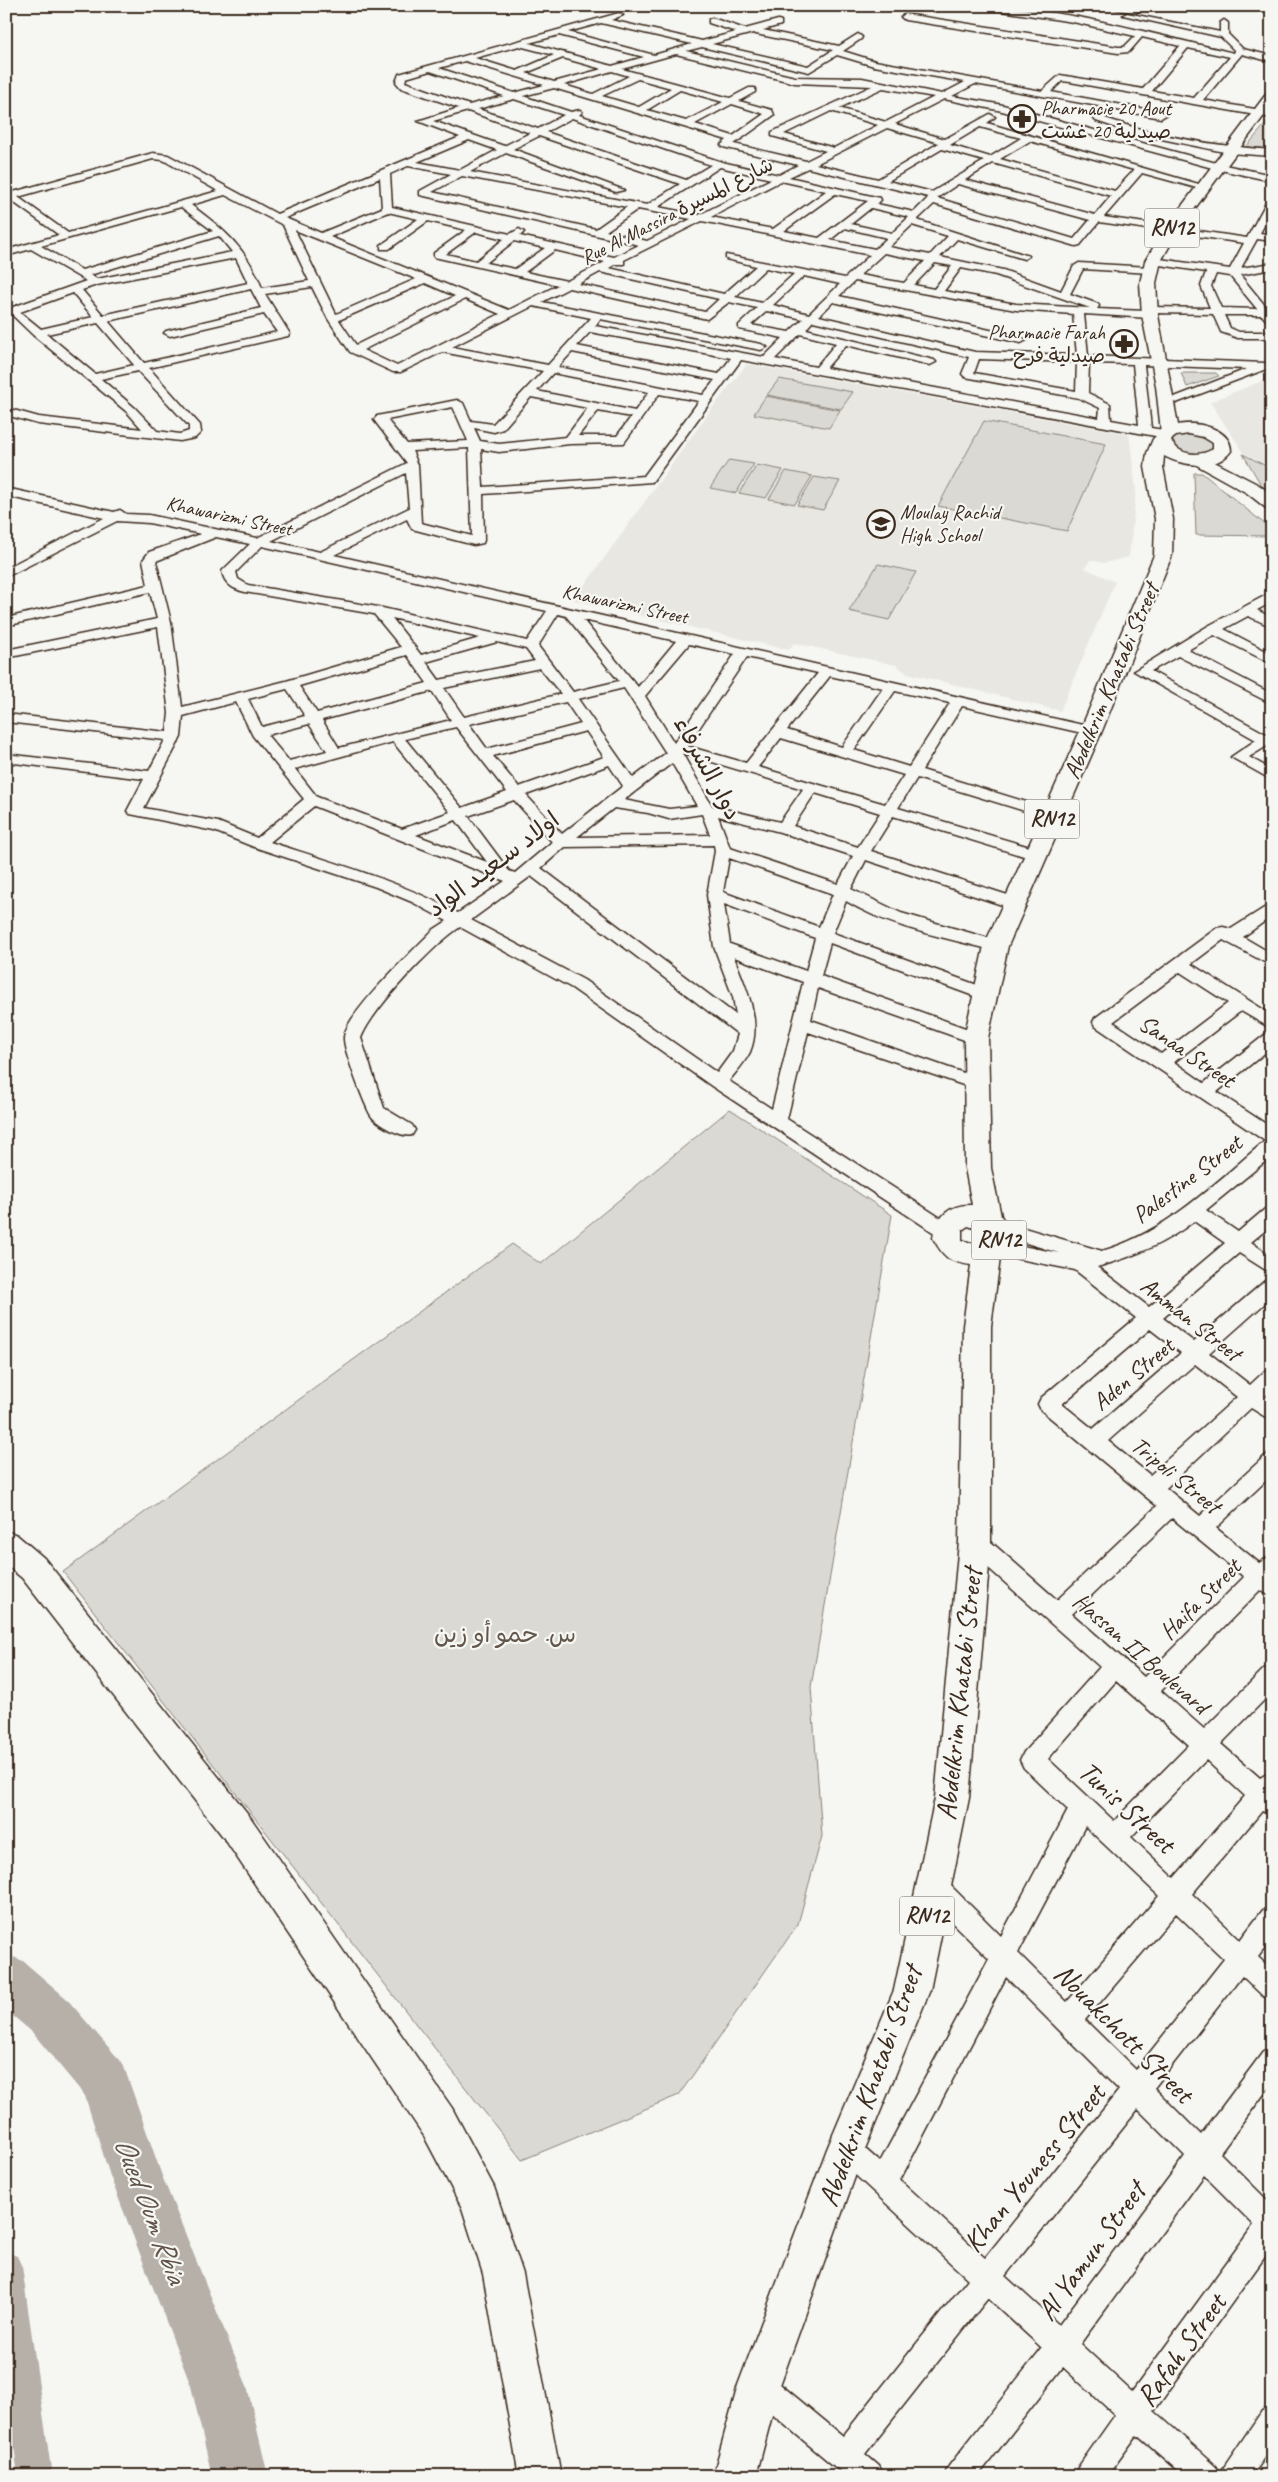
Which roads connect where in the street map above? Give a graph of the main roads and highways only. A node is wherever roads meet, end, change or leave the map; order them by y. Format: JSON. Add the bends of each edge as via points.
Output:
{"nodes":[{"id":1,"x":1272,"y":96,"type":"edge"},
{"id":2,"x":1266,"y":113,"type":"edge"},
{"id":3,"x":1164,"y":386,"type":"junction"},
{"id":4,"x":1201,"y":430,"type":"junction"},
{"id":5,"x":1166,"y":436,"type":"junction"},
{"id":6,"x":1223,"y":447,"type":"junction"},
{"id":7,"x":1179,"y":456,"type":"junction"},
{"id":8,"x":1199,"y":458,"type":"junction"},
{"id":9,"x":1157,"y":480,"type":"junction"},
{"id":10,"x":1254,"y":489,"type":"junction"},
{"id":11,"x":1272,"y":504,"type":"edge"},
{"id":12,"x":978,"y":1168,"type":"junction"},
{"id":13,"x":954,"y":1233,"type":"junction"},
{"id":14,"x":991,"y":1237,"type":"junction"},
{"id":15,"x":977,"y":1326,"type":"junction"},
{"id":16,"x":6,"y":1545,"type":"edge"},
{"id":17,"x":540,"y":2476,"type":"edge"},
{"id":18,"x":734,"y":2476,"type":"edge"}],
"edges":[{"from":1,"to":2,"type":"main road","number":"RN12"},
{"from":2,"to":3,"type":"main road","number":"RN12","via":[[1229,150],[1171,230],[1152,266],[1148,283],[1150,312]]},
{"from":3,"to":4,"type":"main road","number":"RN12"},
{"from":3,"to":5,"type":"main road","number":"RN12"},
{"from":4,"to":5,"type":"main road","via":[[1184,429]]},
{"from":4,"to":6,"type":"main road","number":"RN12","via":[[1217,437]]},
{"from":5,"to":7,"type":"main road","via":[[1168,450]]},
{"from":5,"to":9,"type":"main road","number":"RN12","via":[[1156,453],[1154,467]]},
{"from":6,"to":8,"type":"main road","via":[[1218,454]]},
{"from":6,"to":10,"type":"main road"},
{"from":7,"to":8,"type":"main road"},
{"from":7,"to":9,"type":"main road"},
{"from":8,"to":10,"type":"main road"},
{"from":9,"to":12,"type":"main road","name":"Abdelkrim Khatabi Street","number":"RN12","via":[[1164,518],[1163,555],[996,946],[976,1038]]},
{"from":10,"to":11,"type":"main road"},
{"from":12,"to":13,"type":"main road","name":"Abdelkrim Khatabi Street","number":"RN12"},
{"from":12,"to":14,"type":"main road","name":"Abdelkrim Khatabi Street","number":"RN12"},
{"from":13,"to":14,"type":"main road","number":"RN12","via":[[979,1216]]},
{"from":13,"to":14,"type":"main road","number":"RN12","via":[[967,1255]]},
{"from":13,"to":15,"type":"main road","name":"Abdelkrim Khatabi Street","number":"RN12"},
{"from":14,"to":15,"type":"main road","name":"Abdelkrim Khatabi Street","number":"RN12"},
{"from":15,"to":18,"type":"main road","name":"Abdelkrim Khatabi Street","number":"RN12","via":[[975,1542],[952,1798],[912,1990],[846,2149],[759,2385]]},
{"from":16,"to":17,"type":"main road","via":[[33,1568],[236,1826],[438,2122],[480,2201],[503,2274]]}]}
